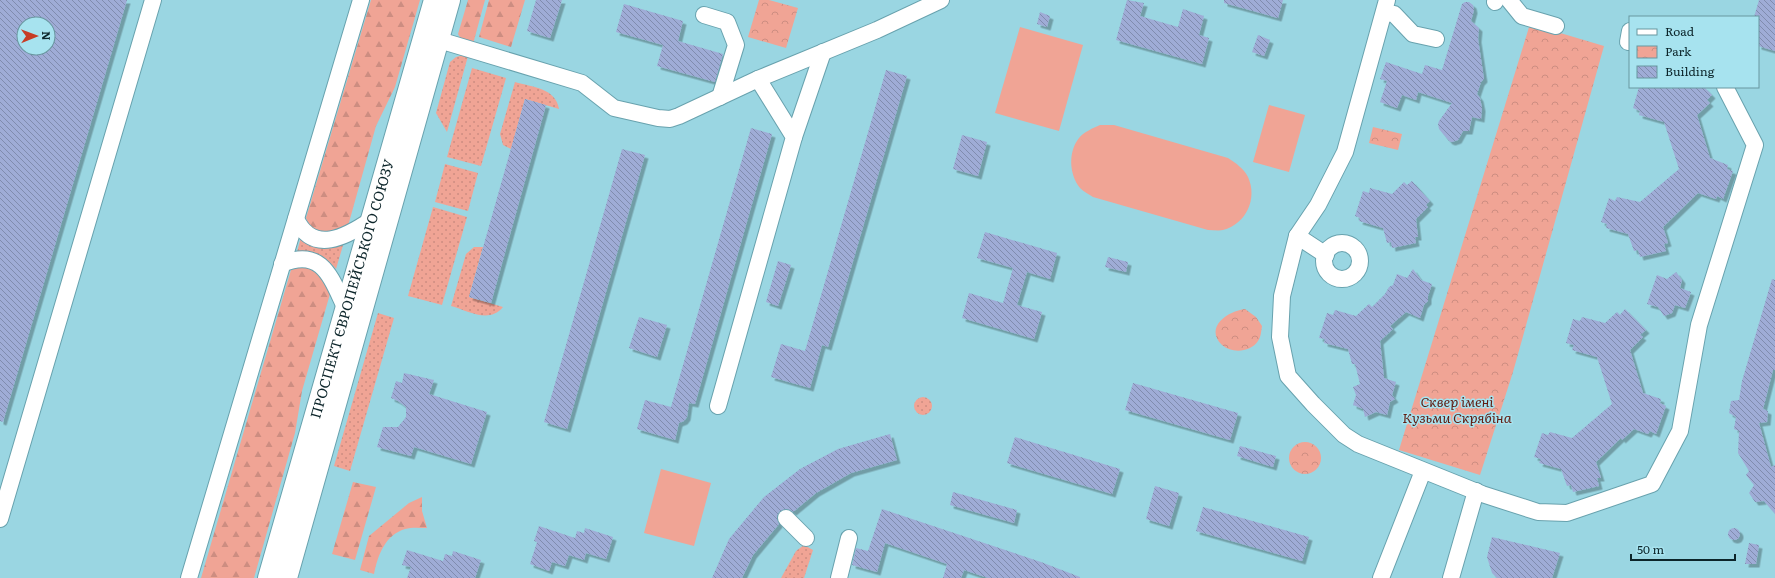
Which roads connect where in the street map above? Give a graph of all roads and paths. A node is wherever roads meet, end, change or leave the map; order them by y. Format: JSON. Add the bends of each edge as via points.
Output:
{"nodes":[{"id":1,"x":153,"y":0,"type":"edge"},
{"id":2,"x":361,"y":0,"type":"edge"},
{"id":3,"x":434,"y":0,"type":"edge"},
{"id":4,"x":450,"y":0,"type":"edge"},
{"id":5,"x":1500,"y":1,"type":"edge"},
{"id":6,"x":933,"y":2,"type":"edge"},
{"id":7,"x":1385,"y":6,"type":"edge"},
{"id":8,"x":704,"y":15,"type":"dead end"},
{"id":9,"x":1556,"y":26,"type":"dead end"},
{"id":10,"x":1436,"y":38,"type":"dead end"},
{"id":11,"x":439,"y":40,"type":"junction"},
{"id":12,"x":823,"y":52,"type":"junction"},
{"id":13,"x":758,"y":79,"type":"junction"},
{"id":14,"x":1726,"y":88,"type":"edge"},
{"id":15,"x":720,"y":97,"type":"junction"},
{"id":16,"x":794,"y":137,"type":"junction"},
{"id":17,"x":296,"y":219,"type":"junction"},
{"id":18,"x":371,"y":220,"type":"junction"},
{"id":19,"x":1297,"y":236,"type":"junction"},
{"id":20,"x":1326,"y":255,"type":"dead end"},
{"id":21,"x":282,"y":264,"type":"junction"},
{"id":22,"x":346,"y":308,"type":"junction"},
{"id":23,"x":718,"y":406,"type":"dead end"},
{"id":24,"x":1423,"y":471,"type":"junction"},
{"id":25,"x":1476,"y":491,"type":"junction"},
{"id":26,"x":786,"y":518,"type":"dead end"},
{"id":27,"x":0,"y":519,"type":"edge"},
{"id":28,"x":806,"y":538,"type":"dead end"},
{"id":29,"x":849,"y":538,"type":"dead end"},
{"id":30,"x":189,"y":578,"type":"edge"},
{"id":31,"x":268,"y":578,"type":"edge"},
{"id":32,"x":287,"y":578,"type":"edge"},
{"id":33,"x":839,"y":578,"type":"edge"},
{"id":34,"x":1381,"y":578,"type":"edge"},
{"id":35,"x":1451,"y":578,"type":"edge"}],
"edges":[{"from":1,"to":27,"type":"street"},
{"from":2,"to":17,"type":"street"},
{"from":3,"to":18,"type":"main road","name":"ПРОСПЕКТ ЄВРОПЕЙСЬКОГО СОЮЗУ"},
{"from":4,"to":11,"type":"main road","name":"ПРОСПЕКТ ЄВРОПЕЙСЬКОГО СОЮЗУ"},
{"from":5,"to":9,"type":"street","via":[[1522,16]]},
{"from":6,"to":12,"type":"street"},
{"from":7,"to":10,"type":"street","via":[[1413,34]]},
{"from":7,"to":19,"type":"street","via":[[1345,152],[1318,205]]},
{"from":8,"to":15,"type":"street","via":[[727,22],[736,45]]},
{"from":11,"to":15,"type":"street","via":[[582,83],[614,108],[658,118],[670,119],[679,116]]},
{"from":11,"to":32,"type":"main road","name":"ПРОСПЕКТ ЄВРОПЕЙСЬКОГО СОЮЗУ"},
{"from":12,"to":13,"type":"street"},
{"from":12,"to":16,"type":"street"},
{"from":13,"to":15,"type":"street"},
{"from":13,"to":16,"type":"street"},
{"from":14,"to":25,"type":"street","via":[[1755,145],[1699,325],[1680,431],[1652,484],[1567,513],[1538,512]]},
{"from":16,"to":23,"type":"street"},
{"from":17,"to":18,"type":"street","via":[[304,233],[312,238],[325,240],[338,238],[359,229]]},
{"from":17,"to":21,"type":"street"},
{"from":18,"to":22,"type":"main road","name":"ПРОСПЕКТ ЄВРОПЕЙСЬКОГО СОЮЗУ"},
{"from":19,"to":20,"type":"street"},
{"from":19,"to":24,"type":"street","via":[[1282,296],[1280,337],[1288,376],[1344,435],[1358,444]]},
{"from":21,"to":22,"type":"street","via":[[306,260],[323,267],[329,273]]},
{"from":21,"to":30,"type":"street"},
{"from":22,"to":31,"type":"main road","name":"ПРОСПЕКТ ЄВРОПЕЙСЬКОГО СОЮЗУ"},
{"from":24,"to":25,"type":"street","via":[[1450,484]]},
{"from":24,"to":34,"type":"street"},
{"from":25,"to":35,"type":"street"},
{"from":26,"to":28,"type":"street"},
{"from":29,"to":33,"type":"street"}]}
